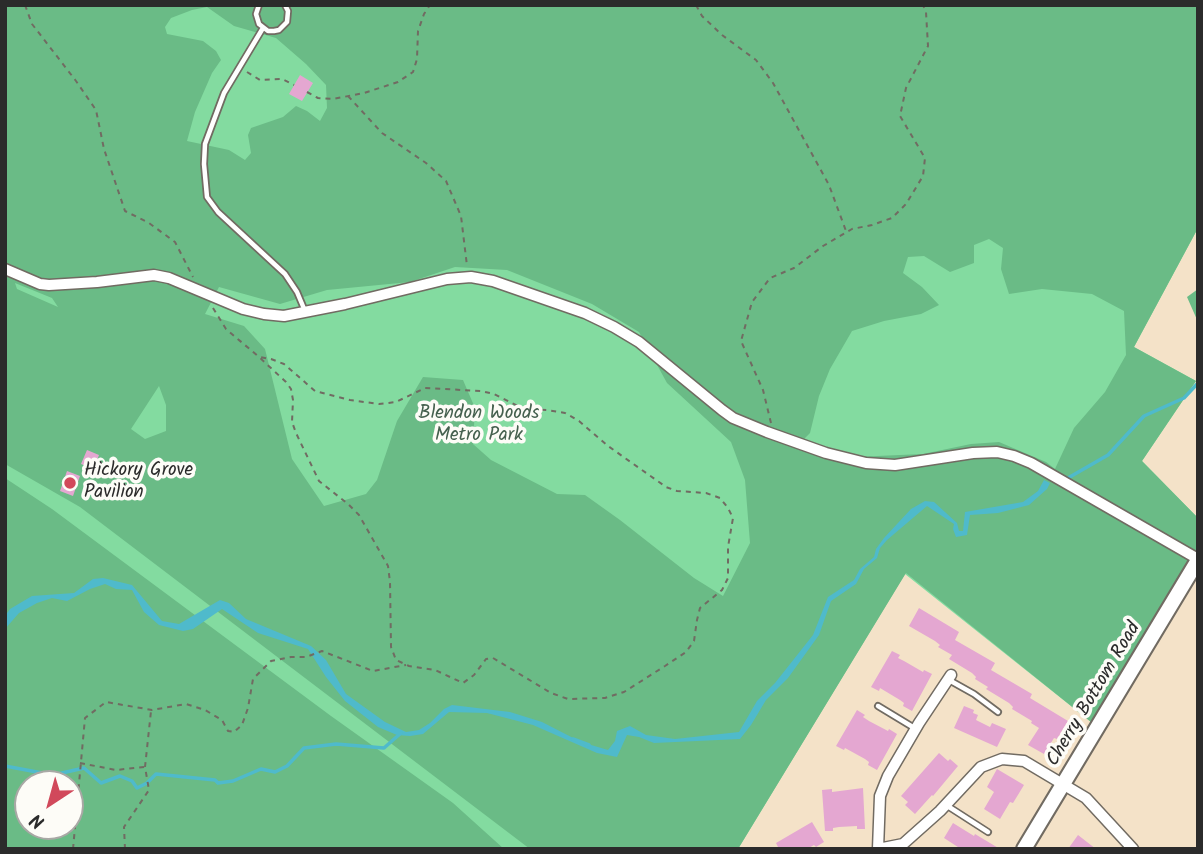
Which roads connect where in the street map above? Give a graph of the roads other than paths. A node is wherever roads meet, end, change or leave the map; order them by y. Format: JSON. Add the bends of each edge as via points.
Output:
{"nodes":[{"id":1,"x":259,"y":5,"type":"edge"},
{"id":2,"x":285,"y":5,"type":"edge"},
{"id":3,"x":263,"y":28,"type":"junction"},
{"id":4,"x":5,"y":269,"type":"edge"},
{"id":5,"x":306,"y":312,"type":"junction"},
{"id":6,"x":1198,"y":560,"type":"edge"},
{"id":7,"x":949,"y":677,"type":"joint"},
{"id":8,"x":878,"y":706,"type":"dead end"},
{"id":9,"x":998,"y":712,"type":"dead end"},
{"id":10,"x":915,"y":729,"type":"junction"},
{"id":11,"x":1064,"y":784,"type":"junction"},
{"id":12,"x":946,"y":804,"type":"junction"},
{"id":13,"x":988,"y":832,"type":"dead end"},
{"id":14,"x":904,"y":846,"type":"edge"},
{"id":15,"x":878,"y":849,"type":"edge"},
{"id":16,"x":1024,"y":849,"type":"edge"},
{"id":17,"x":1133,"y":849,"type":"edge"}],
"edges":[{"from":1,"to":3,"type":"lane","via":[[256,19]]},
{"from":2,"to":3,"type":"lane","via":[[289,16],[284,27],[274,31]]},
{"from":3,"to":5,"type":"lane","via":[[224,93],[205,144],[207,197],[285,274]]},
{"from":4,"to":5,"type":"street","via":[[49,285],[154,275],[243,309],[284,316]]},
{"from":5,"to":6,"type":"street","via":[[446,279],[493,281],[614,327],[639,342],[722,411],[773,434],[866,463],[895,464],[973,453],[1014,456]]},
{"from":6,"to":11,"type":"main road","name":"Cherry Bottom Road"},
{"from":7,"to":9,"type":"lane"},
{"from":7,"to":10,"type":"street"},
{"from":8,"to":10,"type":"lane"},
{"from":10,"to":15,"type":"street","via":[[880,796]]},
{"from":11,"to":12,"type":"street","via":[[1024,761],[1002,759],[981,767]]},
{"from":11,"to":16,"type":"main road","name":"Cherry Bottom Road"},
{"from":11,"to":17,"type":"street","via":[[1086,798]]},
{"from":12,"to":13,"type":"lane"},
{"from":12,"to":14,"type":"street"},
{"from":14,"to":15,"type":"street"}]}
